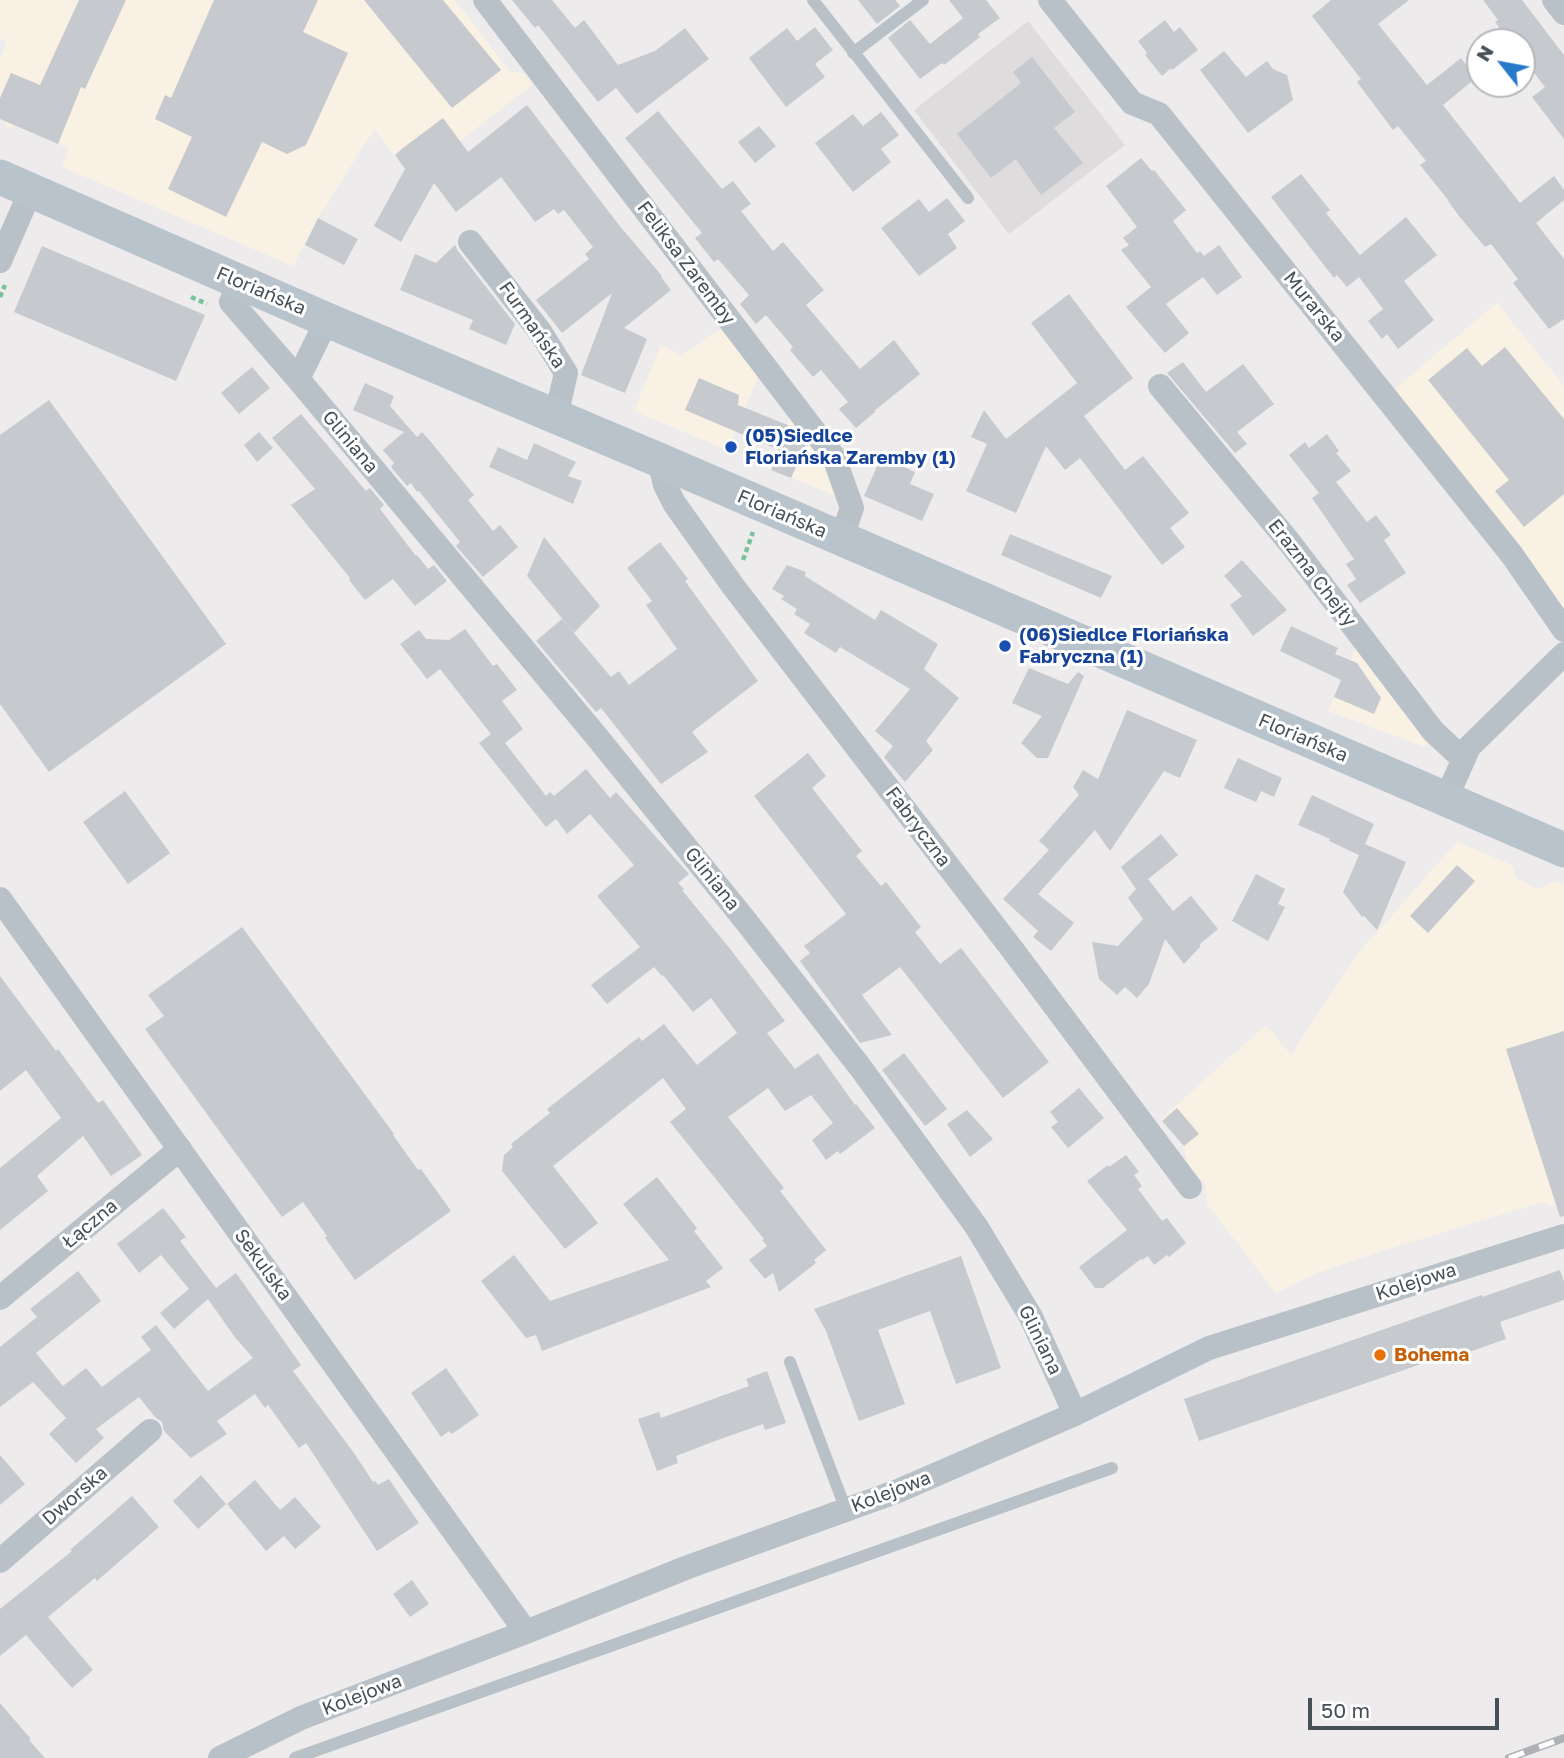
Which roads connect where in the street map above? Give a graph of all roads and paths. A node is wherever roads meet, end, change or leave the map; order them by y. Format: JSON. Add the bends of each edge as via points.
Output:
{"nodes":[{"id":1,"x":485,"y":0,"type":"edge"},
{"id":2,"x":813,"y":0,"type":"edge"},
{"id":3,"x":923,"y":0,"type":"edge"},
{"id":4,"x":1050,"y":0,"type":"edge"},
{"id":5,"x":1554,"y":0,"type":"edge"},
{"id":6,"x":1564,"y":13,"type":"edge"},
{"id":7,"x":853,"y":53,"type":"junction"},
{"id":8,"x":15,"y":183,"type":"edge"},
{"id":9,"x":968,"y":198,"type":"dead end"},
{"id":10,"x":470,"y":242,"type":"dead end"},
{"id":11,"x":0,"y":261,"type":"edge"},
{"id":12,"x":235,"y":291,"type":"junction"},
{"id":13,"x":327,"y":320,"type":"junction"},
{"id":14,"x":298,"y":379,"type":"junction"},
{"id":15,"x":1160,"y":386,"type":"dead end"},
{"id":16,"x":556,"y":416,"type":"junction"},
{"id":17,"x":659,"y":460,"type":"junction"},
{"id":18,"x":841,"y":539,"type":"junction"},
{"id":19,"x":1564,"y":629,"type":"edge"},
{"id":20,"x":1564,"y":653,"type":"edge"},
{"id":21,"x":1463,"y":759,"type":"junction"},
{"id":22,"x":1446,"y":799,"type":"junction"},
{"id":23,"x":1564,"y":850,"type":"edge"},
{"id":24,"x":0,"y":899,"type":"edge"},
{"id":25,"x":180,"y":1149,"type":"junction"},
{"id":26,"x":1190,"y":1187,"type":"dead end"},
{"id":27,"x":1564,"y":1236,"type":"edge"},
{"id":28,"x":0,"y":1298,"type":"edge"},
{"id":29,"x":790,"y":1362,"type":"dead end"},
{"id":30,"x":1074,"y":1414,"type":"junction"},
{"id":31,"x":150,"y":1431,"type":"dead end"},
{"id":32,"x":1112,"y":1468,"type":"dead end"},
{"id":33,"x":846,"y":1510,"type":"junction"},
{"id":34,"x":0,"y":1561,"type":"edge"},
{"id":35,"x":526,"y":1632,"type":"junction"},
{"id":36,"x":220,"y":1758,"type":"edge"},
{"id":37,"x":295,"y":1758,"type":"edge"}],
"edges":[{"from":1,"to":18,"type":"street","name":"Feliksa Zaremby","via":[[834,457],[852,508]]},
{"from":2,"to":7,"type":"lane"},
{"from":3,"to":7,"type":"lane"},
{"from":4,"to":19,"type":"street","name":"Murarska","via":[[1132,103],[1159,114],[1512,555]]},
{"from":5,"to":6,"type":"street"},
{"from":7,"to":9,"type":"lane"},
{"from":8,"to":11,"type":"street"},
{"from":8,"to":12,"type":"street","name":"Floriańska"},
{"from":10,"to":16,"type":"street","name":"Furmańska","via":[[566,373]]},
{"from":12,"to":13,"type":"street","name":"Floriańska"},
{"from":12,"to":14,"type":"street","name":"Gliniana"},
{"from":13,"to":14,"type":"street"},
{"from":13,"to":16,"type":"street","name":"Floriańska"},
{"from":14,"to":30,"type":"street","name":"Gliniana","via":[[597,737],[860,1068],[976,1226],[1031,1317]]},
{"from":15,"to":21,"type":"street","name":"Erazma Chejły","via":[[1290,543],[1433,731]]},
{"from":16,"to":17,"type":"street","name":"Floriańska"},
{"from":17,"to":18,"type":"street","name":"Floriańska"},
{"from":17,"to":26,"type":"street","name":"Fabryczna","via":[[674,503],[733,586]]},
{"from":18,"to":22,"type":"street","name":"Floriańska"},
{"from":20,"to":21,"type":"street","via":[[1469,747]]},
{"from":21,"to":22,"type":"street"},
{"from":22,"to":23,"type":"street","name":"Floriańska"},
{"from":24,"to":25,"type":"street","name":"Sekulska"},
{"from":25,"to":28,"type":"street","name":"Łączna"},
{"from":25,"to":35,"type":"street","name":"Sekulska"},
{"from":27,"to":30,"type":"street","name":"Kolejowa","via":[[1209,1348]]},
{"from":29,"to":33,"type":"lane"},
{"from":30,"to":33,"type":"street","name":"Kolejowa"},
{"from":31,"to":34,"type":"street","name":"Dworska"},
{"from":32,"to":37,"type":"lane","name":"Kolejowa"},
{"from":33,"to":35,"type":"street","name":"Kolejowa"},
{"from":35,"to":36,"type":"street","name":"Kolejowa","via":[[300,1718]]}]}
